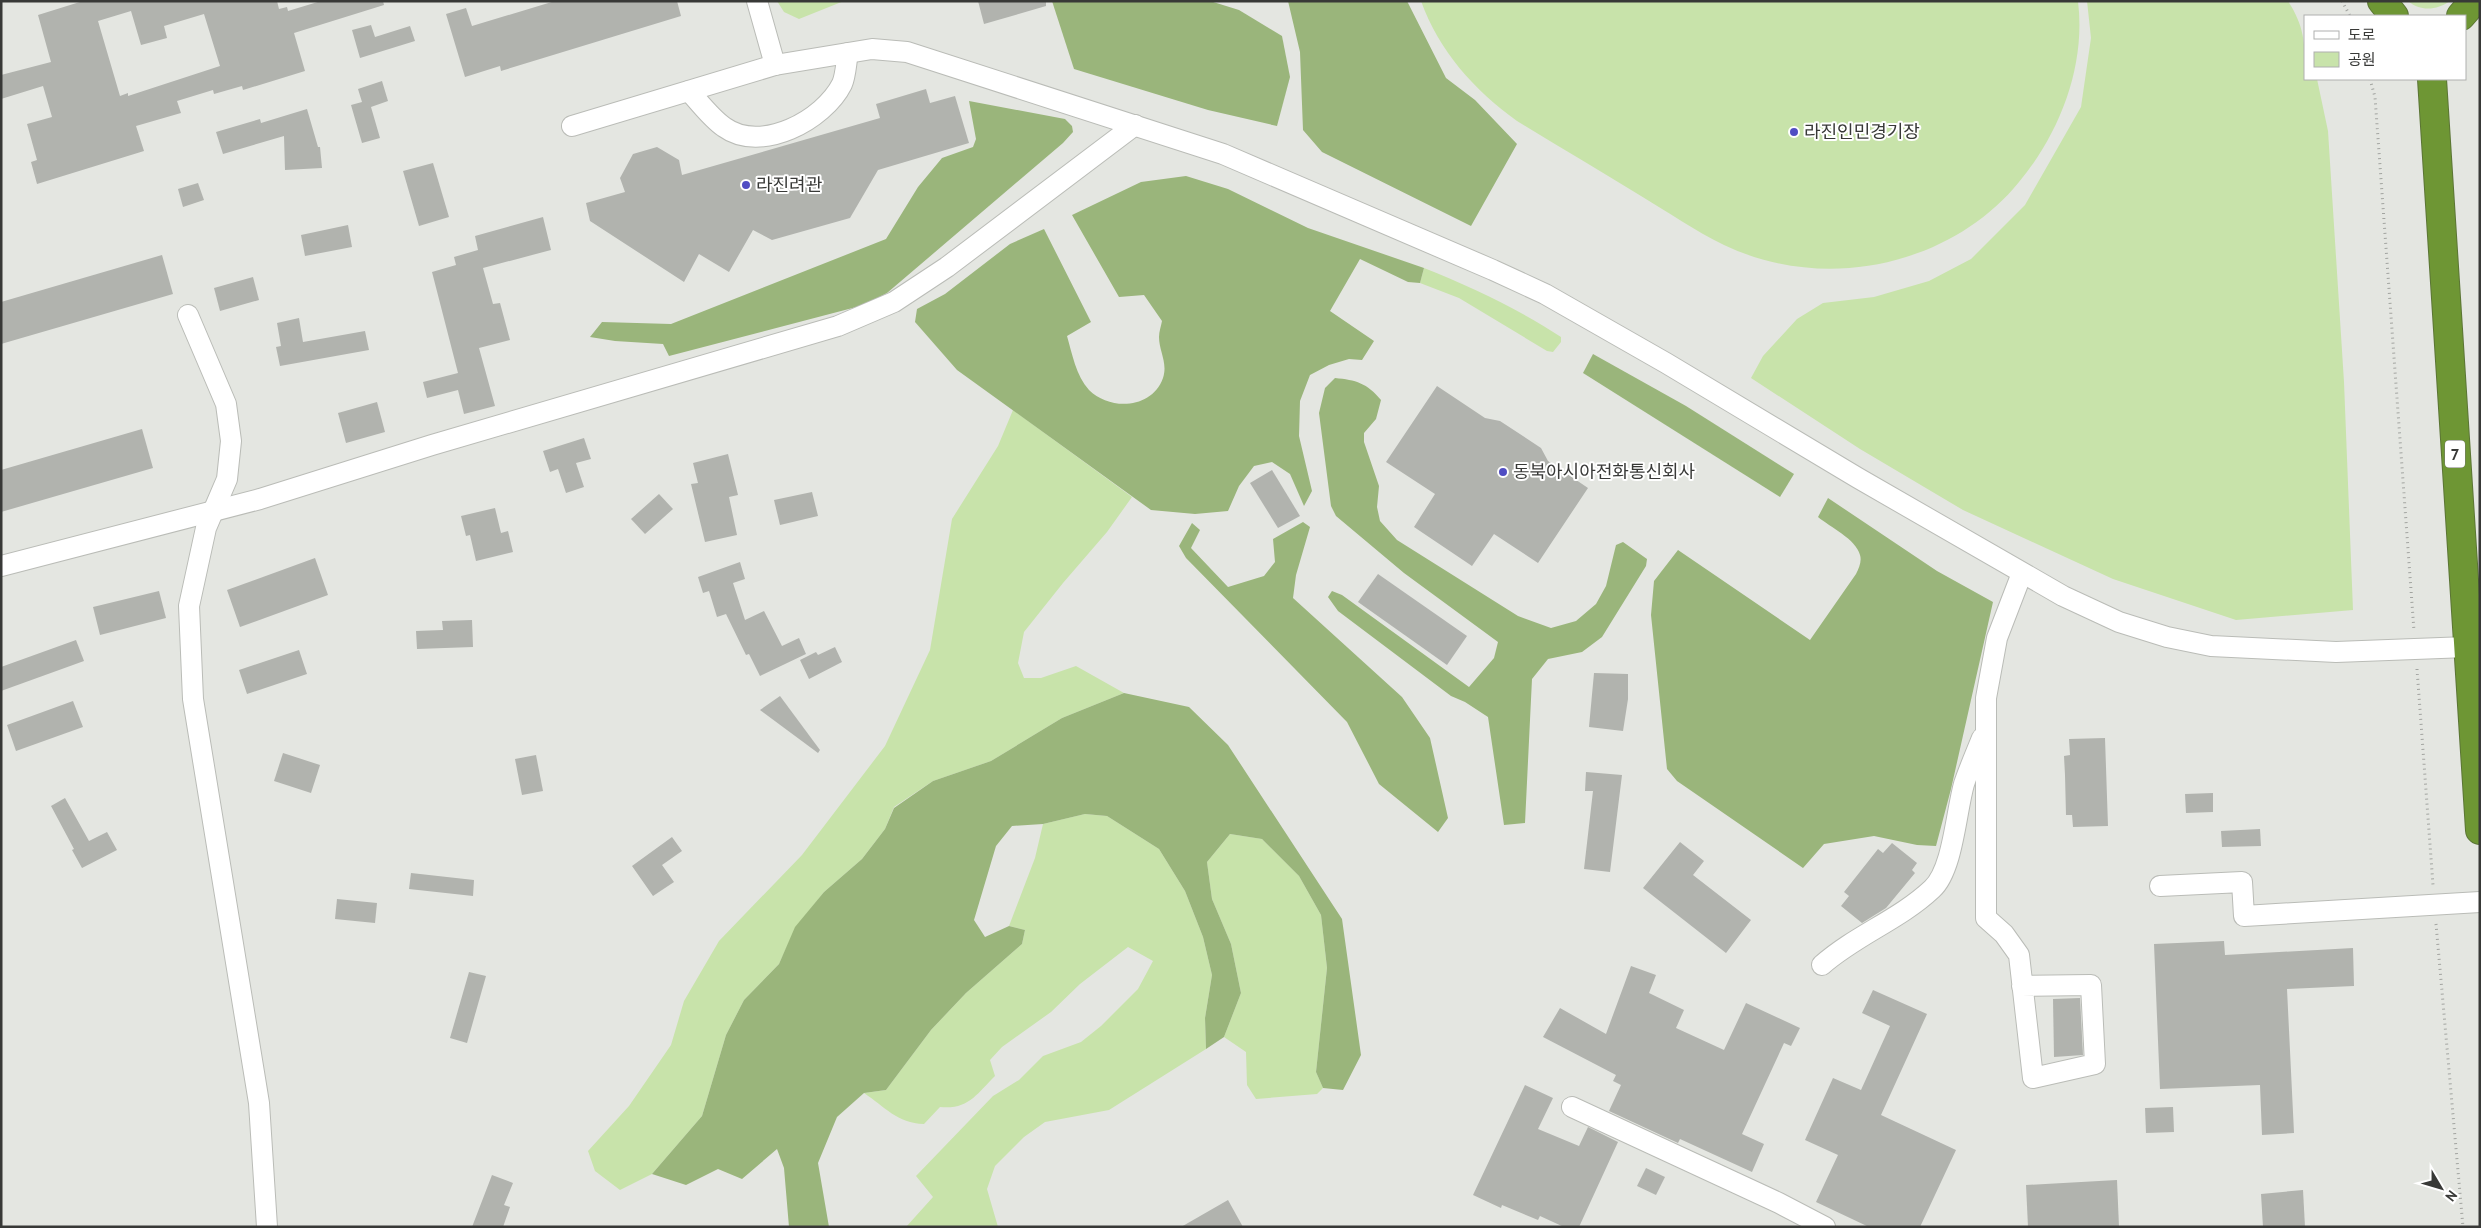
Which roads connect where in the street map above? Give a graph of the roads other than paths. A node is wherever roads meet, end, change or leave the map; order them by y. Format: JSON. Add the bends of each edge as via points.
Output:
{"nodes":[{"id":1,"x":757,"y":1,"type":"edge"},
{"id":2,"x":2382,"y":1,"type":"edge"},
{"id":3,"x":2393,"y":15,"type":"edge"},
{"id":4,"x":848,"y":53,"type":"junction"},
{"id":5,"x":775,"y":65,"type":"junction"},
{"id":6,"x":2432,"y":80,"type":"edge"},
{"id":7,"x":690,"y":91,"type":"junction"},
{"id":8,"x":1135,"y":125,"type":"junction"},
{"id":9,"x":572,"y":126,"type":"dead end"},
{"id":10,"x":188,"y":315,"type":"dead end"},
{"id":11,"x":214,"y":511,"type":"junction"},
{"id":12,"x":1,"y":566,"type":"edge"},
{"id":13,"x":2022,"y":573,"type":"junction"},
{"id":14,"x":2473,"y":646,"type":"edge"},
{"id":15,"x":1986,"y":727,"type":"junction"},
{"id":16,"x":2480,"y":830,"type":"edge"},
{"id":17,"x":2160,"y":886,"type":"dead end"},
{"id":18,"x":2480,"y":902,"type":"edge"},
{"id":19,"x":1822,"y":965,"type":"dead end"},
{"id":20,"x":2022,"y":986,"type":"junction"},
{"id":21,"x":1572,"y":1107,"type":"dead end"},
{"id":22,"x":267,"y":1227,"type":"edge"},
{"id":23,"x":1825,"y":1227,"type":"edge"}],
"edges":[{"from":1,"to":5,"type":"street"},
{"from":2,"to":3,"type":"highway"},
{"from":4,"to":5,"type":"street"},
{"from":4,"to":7,"type":"street","via":[[842,83],[823,109],[797,127],[767,136],[748,138],[725,128]]},
{"from":4,"to":8,"type":"street","via":[[872,49],[907,52]]},
{"from":5,"to":7,"type":"street"},
{"from":6,"to":14,"type":"highway","number":"7"},
{"from":7,"to":9,"type":"street"},
{"from":8,"to":11,"type":"street","via":[[947,267],[894,302],[838,326]]},
{"from":8,"to":13,"type":"street","via":[[1223,154],[1545,294]]},
{"from":10,"to":11,"type":"street","via":[[226,404],[232,441],[227,479]]},
{"from":11,"to":12,"type":"street"},
{"from":11,"to":22,"type":"street","via":[[206,528],[190,606],[193,699],[259,1103]]},
{"from":13,"to":14,"type":"street","via":[[2119,622],[2211,646],[2336,652]]},
{"from":13,"to":15,"type":"street","via":[[1997,638],[1986,698]]},
{"from":14,"to":16,"type":"highway","number":"7"},
{"from":15,"to":19,"type":"street","via":[[1964,784],[1947,863],[1934,888]]},
{"from":15,"to":20,"type":"street","via":[[1986,918],[2004,934],[2018,955]]},
{"from":17,"to":18,"type":"street","via":[[2242,882],[2244,916]]},
{"from":20,"to":20,"type":"street","via":[[2033,1078],[2095,1064],[2091,985]]},
{"from":21,"to":23,"type":"street"}]}
